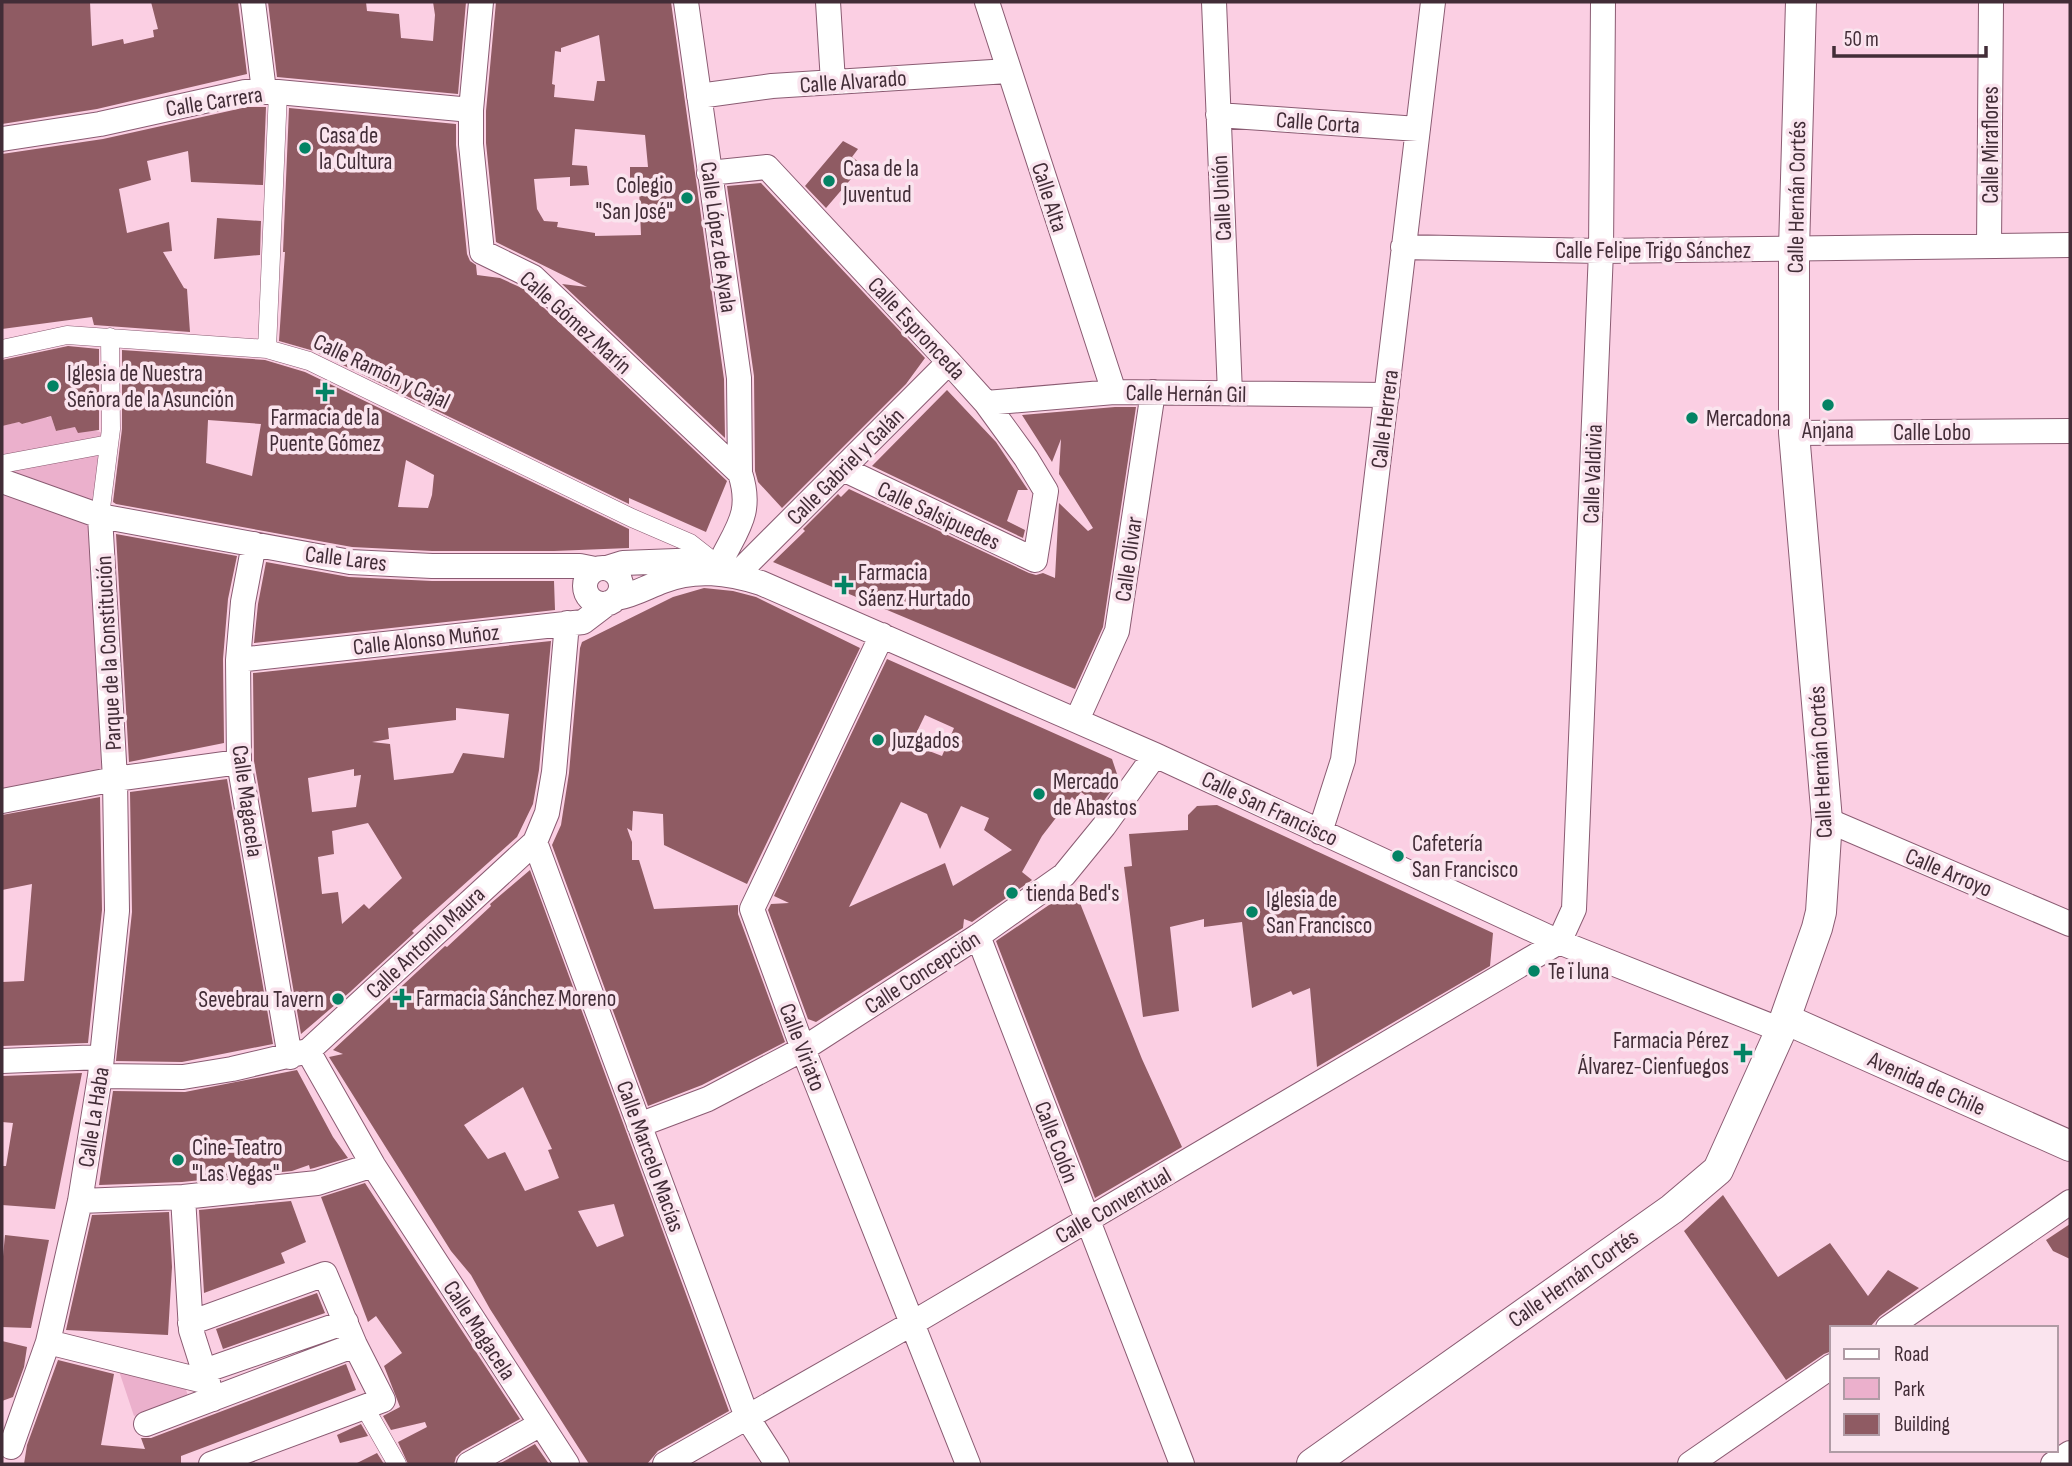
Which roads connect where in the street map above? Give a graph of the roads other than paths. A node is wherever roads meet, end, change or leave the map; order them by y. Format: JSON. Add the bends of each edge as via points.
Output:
{"nodes":[{"id":1,"x":253,"y":2,"type":"edge"},
{"id":2,"x":481,"y":2,"type":"edge"},
{"id":3,"x":686,"y":2,"type":"edge"},
{"id":4,"x":828,"y":2,"type":"edge"},
{"id":5,"x":987,"y":2,"type":"edge"},
{"id":6,"x":1214,"y":2,"type":"edge"},
{"id":7,"x":1433,"y":2,"type":"edge"},
{"id":8,"x":1603,"y":2,"type":"edge"},
{"id":9,"x":1801,"y":2,"type":"edge"},
{"id":10,"x":1992,"y":2,"type":"edge"},
{"id":11,"x":1008,"y":71,"type":"junction"},
{"id":12,"x":833,"y":82,"type":"junction"},
{"id":13,"x":271,"y":92,"type":"junction"},
{"id":14,"x":699,"y":96,"type":"junction"},
{"id":15,"x":471,"y":110,"type":"junction"},
{"id":16,"x":1218,"y":115,"type":"junction"},
{"id":17,"x":1418,"y":128,"type":"junction"},
{"id":18,"x":2,"y":139,"type":"edge"},
{"id":19,"x":709,"y":173,"type":"junction"},
{"id":20,"x":2070,"y":245,"type":"edge"},
{"id":21,"x":1989,"y":246,"type":"junction"},
{"id":22,"x":1403,"y":247,"type":"junction"},
{"id":23,"x":1794,"y":248,"type":"junction"},
{"id":24,"x":1601,"y":251,"type":"junction"},
{"id":25,"x":110,"y":337,"type":"junction"},
{"id":26,"x":2,"y":349,"type":"edge"},
{"id":27,"x":267,"y":349,"type":"junction"},
{"id":28,"x":949,"y":362,"type":"junction"},
{"id":29,"x":1114,"y":392,"type":"junction"},
{"id":30,"x":1153,"y":392,"type":"junction"},
{"id":31,"x":1230,"y":393,"type":"junction"},
{"id":32,"x":1387,"y":395,"type":"junction"},
{"id":33,"x":986,"y":403,"type":"junction"},
{"id":34,"x":2070,"y":431,"type":"edge"},
{"id":35,"x":1794,"y":433,"type":"junction"},
{"id":36,"x":109,"y":444,"type":"junction"},
{"id":37,"x":2,"y":464,"type":"edge"},
{"id":38,"x":842,"y":469,"type":"junction"},
{"id":39,"x":740,"y":473,"type":"junction"},
{"id":40,"x":2,"y":481,"type":"edge"},
{"id":41,"x":746,"y":511,"type":"junction"},
{"id":42,"x":100,"y":516,"type":"junction"},
{"id":43,"x":771,"y":540,"type":"junction"},
{"id":44,"x":254,"y":544,"type":"junction"},
{"id":45,"x":1035,"y":560,"type":"joint"},
{"id":46,"x":601,"y":569,"type":"junction"},
{"id":47,"x":734,"y":569,"type":"junction"},
{"id":48,"x":612,"y":601,"type":"junction"},
{"id":49,"x":567,"y":623,"type":"junction"},
{"id":50,"x":882,"y":635,"type":"junction"},
{"id":51,"x":238,"y":660,"type":"junction"},
{"id":52,"x":1077,"y":720,"type":"junction"},
{"id":53,"x":1155,"y":755,"type":"junction"},
{"id":54,"x":239,"y":762,"type":"junction"},
{"id":55,"x":115,"y":779,"type":"junction"},
{"id":56,"x":2,"y":801,"type":"edge"},
{"id":57,"x":1827,"y":820,"type":"junction"},
{"id":58,"x":1320,"y":832,"type":"junction"},
{"id":59,"x":535,"y":842,"type":"junction"},
{"id":60,"x":2070,"y":924,"type":"edge"},
{"id":61,"x":978,"y":936,"type":"junction"},
{"id":62,"x":1559,"y":942,"type":"junction"},
{"id":63,"x":1783,"y":1024,"type":"junction"},
{"id":64,"x":803,"y":1049,"type":"junction"},
{"id":65,"x":299,"y":1054,"type":"junction"},
{"id":66,"x":2,"y":1061,"type":"edge"},
{"id":67,"x":101,"y":1066,"type":"junction"},
{"id":68,"x":639,"y":1125,"type":"junction"},
{"id":69,"x":2070,"y":1146,"type":"edge"},
{"id":70,"x":373,"y":1165,"type":"junction"},
{"id":71,"x":183,"y":1197,"type":"junction"},
{"id":72,"x":80,"y":1201,"type":"junction"},
{"id":73,"x":2070,"y":1202,"type":"edge"},
{"id":74,"x":1088,"y":1220,"type":"junction"},
{"id":75,"x":190,"y":1322,"type":"junction"},
{"id":76,"x":346,"y":1322,"type":"junction"},
{"id":77,"x":911,"y":1324,"type":"junction"},
{"id":78,"x":1891,"y":1326,"type":"edge"},
{"id":79,"x":48,"y":1342,"type":"junction"},
{"id":80,"x":355,"y":1345,"type":"junction"},
{"id":81,"x":1830,"y":1367,"type":"edge"},
{"id":82,"x":208,"y":1384,"type":"junction"},
{"id":83,"x":365,"y":1408,"type":"junction"},
{"id":84,"x":747,"y":1417,"type":"junction"},
{"id":85,"x":146,"y":1424,"type":"dead end"},
{"id":86,"x":541,"y":1424,"type":"junction"},
{"id":87,"x":7,"y":1447,"type":"edge"},
{"id":88,"x":2070,"y":1453,"type":"edge"},
{"id":89,"x":211,"y":1464,"type":"edge"},
{"id":90,"x":397,"y":1464,"type":"edge"},
{"id":91,"x":469,"y":1464,"type":"edge"},
{"id":92,"x":567,"y":1464,"type":"edge"},
{"id":93,"x":665,"y":1464,"type":"edge"},
{"id":94,"x":777,"y":1464,"type":"edge"},
{"id":95,"x":968,"y":1464,"type":"edge"},
{"id":96,"x":1182,"y":1464,"type":"edge"},
{"id":97,"x":1312,"y":1464,"type":"edge"},
{"id":98,"x":1690,"y":1464,"type":"edge"},
{"id":99,"x":2053,"y":1464,"type":"edge"}],
"edges":[{"from":1,"to":13,"type":"street"},
{"from":2,"to":15,"type":"street"},
{"from":3,"to":14,"type":"street","name":"Calle López de Ayala"},
{"from":4,"to":12,"type":"street"},
{"from":5,"to":11,"type":"street","name":"Calle Alta"},
{"from":6,"to":16,"type":"street","name":"Calle Unión"},
{"from":7,"to":17,"type":"street","name":"Calle Herrera"},
{"from":8,"to":24,"type":"street","name":"Calle Valdivia"},
{"from":9,"to":23,"type":"street","name":"Calle Hernán Cortés"},
{"from":10,"to":21,"type":"street","name":"Calle Miraflores"},
{"from":11,"to":12,"type":"street","name":"Calle Alvarado"},
{"from":11,"to":29,"type":"street","name":"Calle Alta"},
{"from":12,"to":14,"type":"street","name":"Calle Alvarado"},
{"from":13,"to":15,"type":"street","name":"Calle Carrera"},
{"from":13,"to":18,"type":"street","name":"Calle Carrera","via":[[246,92],[100,124]]},
{"from":13,"to":27,"type":"street"},
{"from":14,"to":19,"type":"street","name":"Calle López de Ayala"},
{"from":15,"to":39,"type":"street","name":"Calle Gómez Marín","via":[[482,252],[533,277]]},
{"from":16,"to":17,"type":"street","name":"Calle Corta"},
{"from":16,"to":31,"type":"street","name":"Calle Unión"},
{"from":17,"to":22,"type":"street","name":"Calle Herrera"},
{"from":19,"to":28,"type":"street","name":"Calle Espronceda","via":[[767,167]]},
{"from":19,"to":39,"type":"street","name":"Calle López de Ayala","via":[[739,378]]},
{"from":20,"to":21,"type":"street","name":"Calle Felipe Trigo Sánchez"},
{"from":21,"to":23,"type":"street","name":"Calle Felipe Trigo Sánchez"},
{"from":22,"to":24,"type":"street","name":"Calle Felipe Trigo Sánchez"},
{"from":22,"to":32,"type":"street","name":"Calle Herrera"},
{"from":23,"to":24,"type":"street","name":"Calle Felipe Trigo Sánchez"},
{"from":23,"to":35,"type":"street","name":"Calle Hernán Cortés"},
{"from":24,"to":62,"type":"street","name":"Calle Valdivia","via":[[1574,909]]},
{"from":25,"to":26,"type":"street","name":"Calle Ramón y Cajal","via":[[67,335]]},
{"from":25,"to":27,"type":"street","name":"Calle Ramón y Cajal"},
{"from":25,"to":36,"type":"street"},
{"from":27,"to":47,"type":"street","name":"Calle Ramón y Cajal","via":[[309,361],[690,543]]},
{"from":28,"to":33,"type":"street","name":"Calle Espronceda"},
{"from":28,"to":38,"type":"street","name":"Calle Gabriel y Galán"},
{"from":29,"to":30,"type":"street","name":"Calle Hernán Gil"},
{"from":29,"to":33,"type":"street","name":"Calle Hernán Gil"},
{"from":30,"to":31,"type":"street","name":"Calle Hernán Gil"},
{"from":30,"to":52,"type":"street","name":"Calle Olivar","via":[[1117,631]]},
{"from":31,"to":32,"type":"street","name":"Calle Hernán Gil"},
{"from":32,"to":58,"type":"street","name":"Calle Herrera","via":[[1343,760]]},
{"from":33,"to":45,"type":"street","name":"Calle Espronceda","via":[[1046,491]]},
{"from":34,"to":35,"type":"street","name":"Calle Lobo"},
{"from":35,"to":57,"type":"street","name":"Calle Hernán Cortés"},
{"from":36,"to":37,"type":"street"},
{"from":36,"to":42,"type":"street"},
{"from":38,"to":43,"type":"street","name":"Calle Gabriel y Galán"},
{"from":38,"to":45,"type":"street","name":"Calle Salsipuedes"},
{"from":39,"to":41,"type":"street"},
{"from":40,"to":42,"type":"street"},
{"from":41,"to":43,"type":"street"},
{"from":41,"to":47,"type":"street"},
{"from":42,"to":44,"type":"street","name":"Calle Lares"},
{"from":42,"to":55,"type":"street","name":"Parque de la Constitución"},
{"from":43,"to":47,"type":"street","name":"Calle Gabriel y Galán"},
{"from":44,"to":46,"type":"street","name":"Calle Lares","via":[[350,562]]},
{"from":44,"to":51,"type":"street","name":"Calle Magacela"},
{"from":46,"to":47,"type":"street","name":"Calle Lares","via":[[693,558]]},
{"from":46,"to":48,"type":"street","via":[[586,578],[585,589],[596,603]]},
{"from":47,"to":48,"type":"street","name":"Calle Alonso Muñoz","via":[[741,577],[701,572],[677,576]]},
{"from":47,"to":50,"type":"street","name":"Calle San Francisco"},
{"from":48,"to":49,"type":"street","name":"Calle Alonso Muñoz","via":[[583,622]]},
{"from":49,"to":51,"type":"street","name":"Calle Alonso Muñoz"},
{"from":49,"to":59,"type":"street","name":"Calle Antonio Maura","via":[[554,772],[547,813]]},
{"from":50,"to":52,"type":"street","name":"Calle San Francisco"},
{"from":50,"to":64,"type":"street","name":"Calle Viriato","via":[[752,909]]},
{"from":51,"to":54,"type":"street","name":"Calle Magacela"},
{"from":52,"to":53,"type":"street","name":"Calle San Francisco"},
{"from":53,"to":58,"type":"street","name":"Calle San Francisco"},
{"from":53,"to":61,"type":"street","name":"Calle Concepción","via":[[1064,875]]},
{"from":54,"to":55,"type":"street"},
{"from":54,"to":65,"type":"street","name":"Calle Magacela"},
{"from":55,"to":56,"type":"street","name":"Parque de la Constitución"},
{"from":55,"to":67,"type":"street","name":"Calle La Haba","via":[[117,911]]},
{"from":57,"to":60,"type":"street","name":"Calle Arroyo"},
{"from":57,"to":63,"type":"street","name":"Calle Hernán Cortés","via":[[1821,912]]},
{"from":58,"to":62,"type":"street","name":"Calle San Francisco"},
{"from":59,"to":65,"type":"street","name":"Calle Antonio Maura"},
{"from":59,"to":68,"type":"street","name":"Calle Marcelo Macías"},
{"from":61,"to":64,"type":"street","name":"Calle Concepción"},
{"from":61,"to":74,"type":"street","name":"Calle Colón"},
{"from":62,"to":63,"type":"street","name":"Calle San Francisco"},
{"from":62,"to":74,"type":"street","name":"Calle Conventual"},
{"from":63,"to":69,"type":"street","name":"Avenida de Chile"},
{"from":63,"to":97,"type":"street","name":"Calle Hernán Cortés","via":[[1718,1170],[1672,1209]]},
{"from":64,"to":68,"type":"street","name":"Calle Concepción","via":[[708,1098]]},
{"from":64,"to":77,"type":"street","name":"Calle Viriato"},
{"from":65,"to":67,"type":"street","via":[[183,1077]]},
{"from":65,"to":70,"type":"street","name":"Calle Magacela"},
{"from":66,"to":67,"type":"street"},
{"from":67,"to":72,"type":"street","name":"Calle La Haba"},
{"from":68,"to":84,"type":"street","name":"Calle Marcelo Macías"},
{"from":70,"to":71,"type":"street","via":[[317,1183]]},
{"from":70,"to":86,"type":"street","name":"Calle Magacela"},
{"from":71,"to":72,"type":"street"},
{"from":71,"to":75,"type":"street"},
{"from":72,"to":79,"type":"street","name":"Calle La Haba"},
{"from":73,"to":78,"type":"street"},
{"from":74,"to":77,"type":"street","name":"Calle Conventual"},
{"from":74,"to":96,"type":"street","name":"Calle Colón"},
{"from":75,"to":76,"type":"street","via":[[325,1275]]},
{"from":75,"to":82,"type":"street"},
{"from":76,"to":80,"type":"street"},
{"from":76,"to":82,"type":"street"},
{"from":77,"to":84,"type":"street","name":"Calle Conventual"},
{"from":77,"to":95,"type":"street","name":"Calle Viriato"},
{"from":79,"to":82,"type":"street"},
{"from":79,"to":87,"type":"street","name":"Calle La Haba"},
{"from":80,"to":82,"type":"street"},
{"from":80,"to":83,"type":"street","via":[[383,1400]]},
{"from":81,"to":98,"type":"street"},
{"from":82,"to":85,"type":"street"},
{"from":83,"to":89,"type":"street"},
{"from":83,"to":90,"type":"street"},
{"from":84,"to":93,"type":"street","name":"Calle Conventual"},
{"from":84,"to":94,"type":"street","name":"Calle Marcelo Macías"},
{"from":86,"to":91,"type":"street"},
{"from":86,"to":92,"type":"street","name":"Calle Magacela"},
{"from":88,"to":99,"type":"street"}]}
